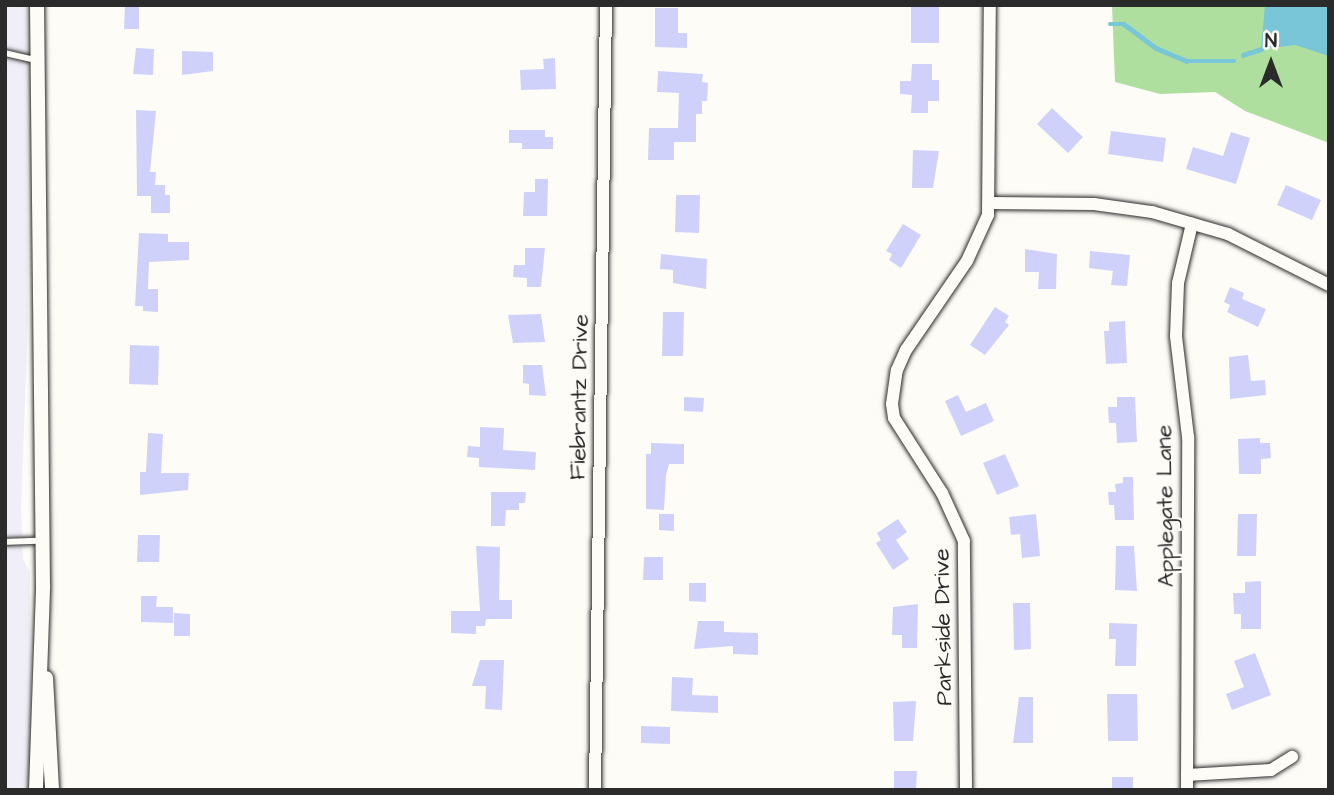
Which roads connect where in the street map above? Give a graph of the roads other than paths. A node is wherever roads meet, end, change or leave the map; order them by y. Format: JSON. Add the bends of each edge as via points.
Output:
{"nodes":[{"id":1,"x":37,"y":5,"type":"edge"},
{"id":2,"x":606,"y":5,"type":"edge"},
{"id":3,"x":990,"y":5,"type":"edge"},
{"id":4,"x":5,"y":53,"type":"edge"},
{"id":5,"x":36,"y":60,"type":"junction"},
{"id":6,"x":990,"y":203,"type":"junction"},
{"id":7,"x":1192,"y":224,"type":"junction"},
{"id":8,"x":1329,"y":285,"type":"edge"},
{"id":9,"x":42,"y":541,"type":"junction"},
{"id":10,"x":5,"y":542,"type":"edge"},
{"id":11,"x":43,"y":656,"type":"junction"},
{"id":12,"x":1292,"y":757,"type":"dead end"},
{"id":13,"x":1187,"y":775,"type":"junction"},
{"id":14,"x":36,"y":790,"type":"edge"},
{"id":15,"x":52,"y":790,"type":"edge"},
{"id":16,"x":595,"y":790,"type":"edge"},
{"id":17,"x":966,"y":790,"type":"edge"},
{"id":18,"x":1187,"y":790,"type":"edge"}],
"edges":[{"from":1,"to":5,"type":"street"},
{"from":2,"to":16,"type":"street","name":"Fiebrantz Drive"},
{"from":3,"to":6,"type":"street","name":"Parkside Drive"},
{"from":4,"to":5,"type":"lane"},
{"from":5,"to":9,"type":"street"},
{"from":6,"to":7,"type":"street","via":[[1106,206]]},
{"from":6,"to":17,"type":"street","name":"Parkside Drive","via":[[985,229],[967,261],[906,350],[897,370],[892,404],[894,418],[942,493],[964,541]]},
{"from":7,"to":8,"type":"street","via":[[1260,249]]},
{"from":7,"to":13,"type":"street","name":"Applegate Lane","via":[[1178,283],[1176,336],[1188,437]]},
{"from":9,"to":10,"type":"lane"},
{"from":9,"to":11,"type":"street"},
{"from":11,"to":14,"type":"street","via":[[37,695]]},
{"from":11,"to":15,"type":"street"},
{"from":12,"to":13,"type":"street","via":[[1271,770]]},
{"from":13,"to":18,"type":"street","name":"Applegate Lane"}]}
